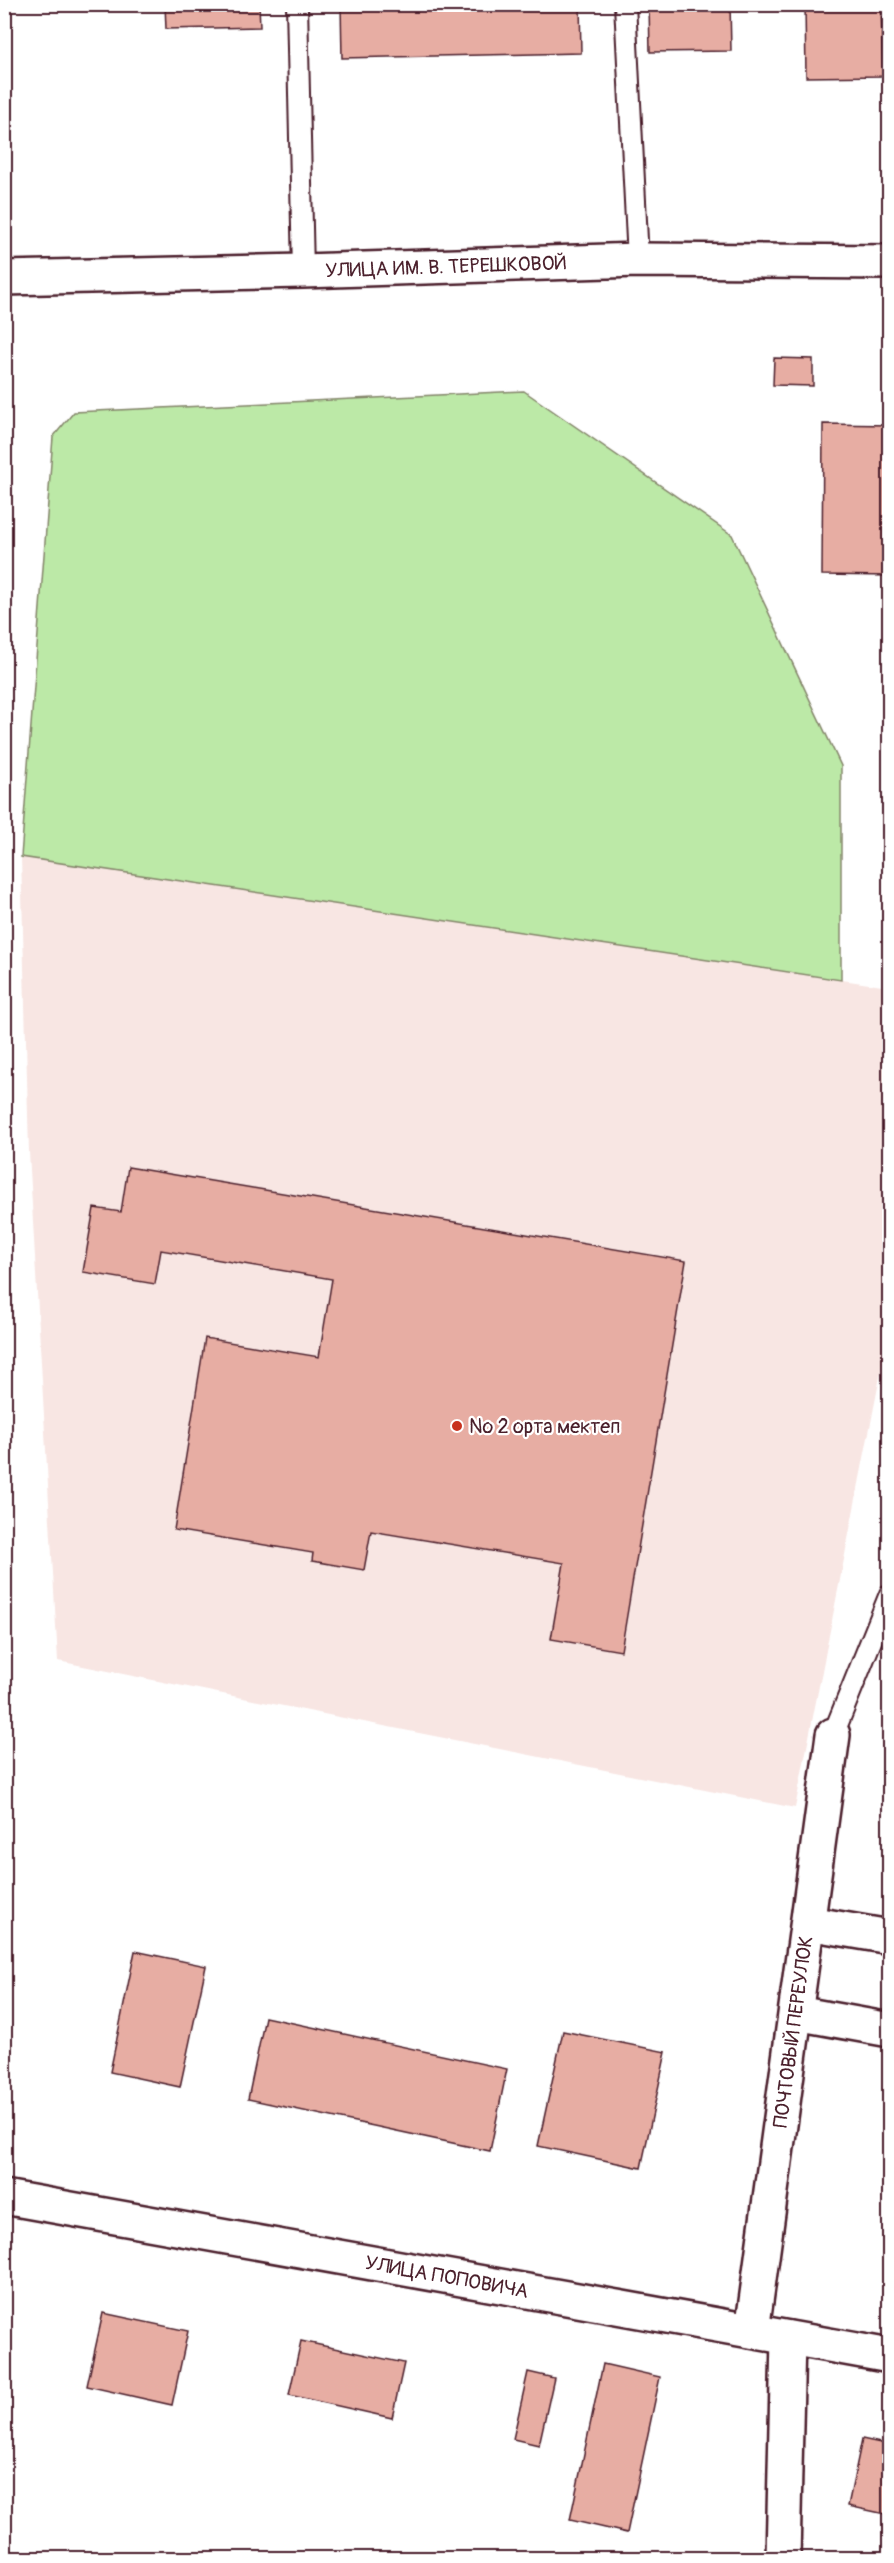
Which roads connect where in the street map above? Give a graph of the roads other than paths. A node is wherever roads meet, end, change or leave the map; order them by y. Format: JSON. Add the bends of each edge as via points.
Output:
{"nodes":[{"id":1,"x":297,"y":4,"type":"edge"},
{"id":2,"x":626,"y":4,"type":"edge"},
{"id":3,"x":639,"y":260,"type":"junction"},
{"id":4,"x":890,"y":262,"type":"edge"},
{"id":5,"x":303,"y":271,"type":"junction"},
{"id":6,"x":4,"y":278,"type":"edge"},
{"id":7,"x":888,"y":1599,"type":"edge"},
{"id":8,"x":833,"y":1735,"type":"joint"},
{"id":9,"x":808,"y":1923,"type":"junction"},
{"id":10,"x":890,"y":1937,"type":"edge"},
{"id":11,"x":796,"y":2013,"type":"junction"},
{"id":12,"x":890,"y":2030,"type":"edge"},
{"id":13,"x":4,"y":2197,"type":"edge"},
{"id":14,"x":753,"y":2331,"type":"junction"},
{"id":15,"x":788,"y":2338,"type":"junction"},
{"id":16,"x":890,"y":2356,"type":"edge"},
{"id":17,"x":783,"y":2559,"type":"edge"}],
"edges":[{"from":1,"to":5,"type":"lane"},
{"from":2,"to":3,"type":"lane"},
{"from":3,"to":4,"type":"street","name":"УЛИЦА ИМ. В. ТЕРЕШКОВОЙ"},
{"from":3,"to":5,"type":"street","name":"УЛИЦА ИМ. В. ТЕРЕШКОВОЙ"},
{"from":5,"to":6,"type":"street","name":"УЛИЦА ИМ. В. ТЕРЕШКОВОЙ"},
{"from":7,"to":8,"type":"lane"},
{"from":8,"to":9,"type":"street","name":"ПОЧТОВЫЙ ПЕРЕУЛОК"},
{"from":9,"to":10,"type":"street"},
{"from":9,"to":11,"type":"street","name":"ПОЧТОВЫЙ ПЕРЕУЛОК"},
{"from":11,"to":12,"type":"street"},
{"from":11,"to":14,"type":"street","name":"ПОЧТОВЫЙ ПЕРЕУЛОК"},
{"from":13,"to":14,"type":"street","name":"УЛИЦА ПОПОВИЧА"},
{"from":14,"to":15,"type":"street","name":"УЛИЦА ПОПОВИЧА"},
{"from":15,"to":16,"type":"street","name":"УЛИЦА ПОПОВИЧА"},
{"from":15,"to":17,"type":"street"}]}
